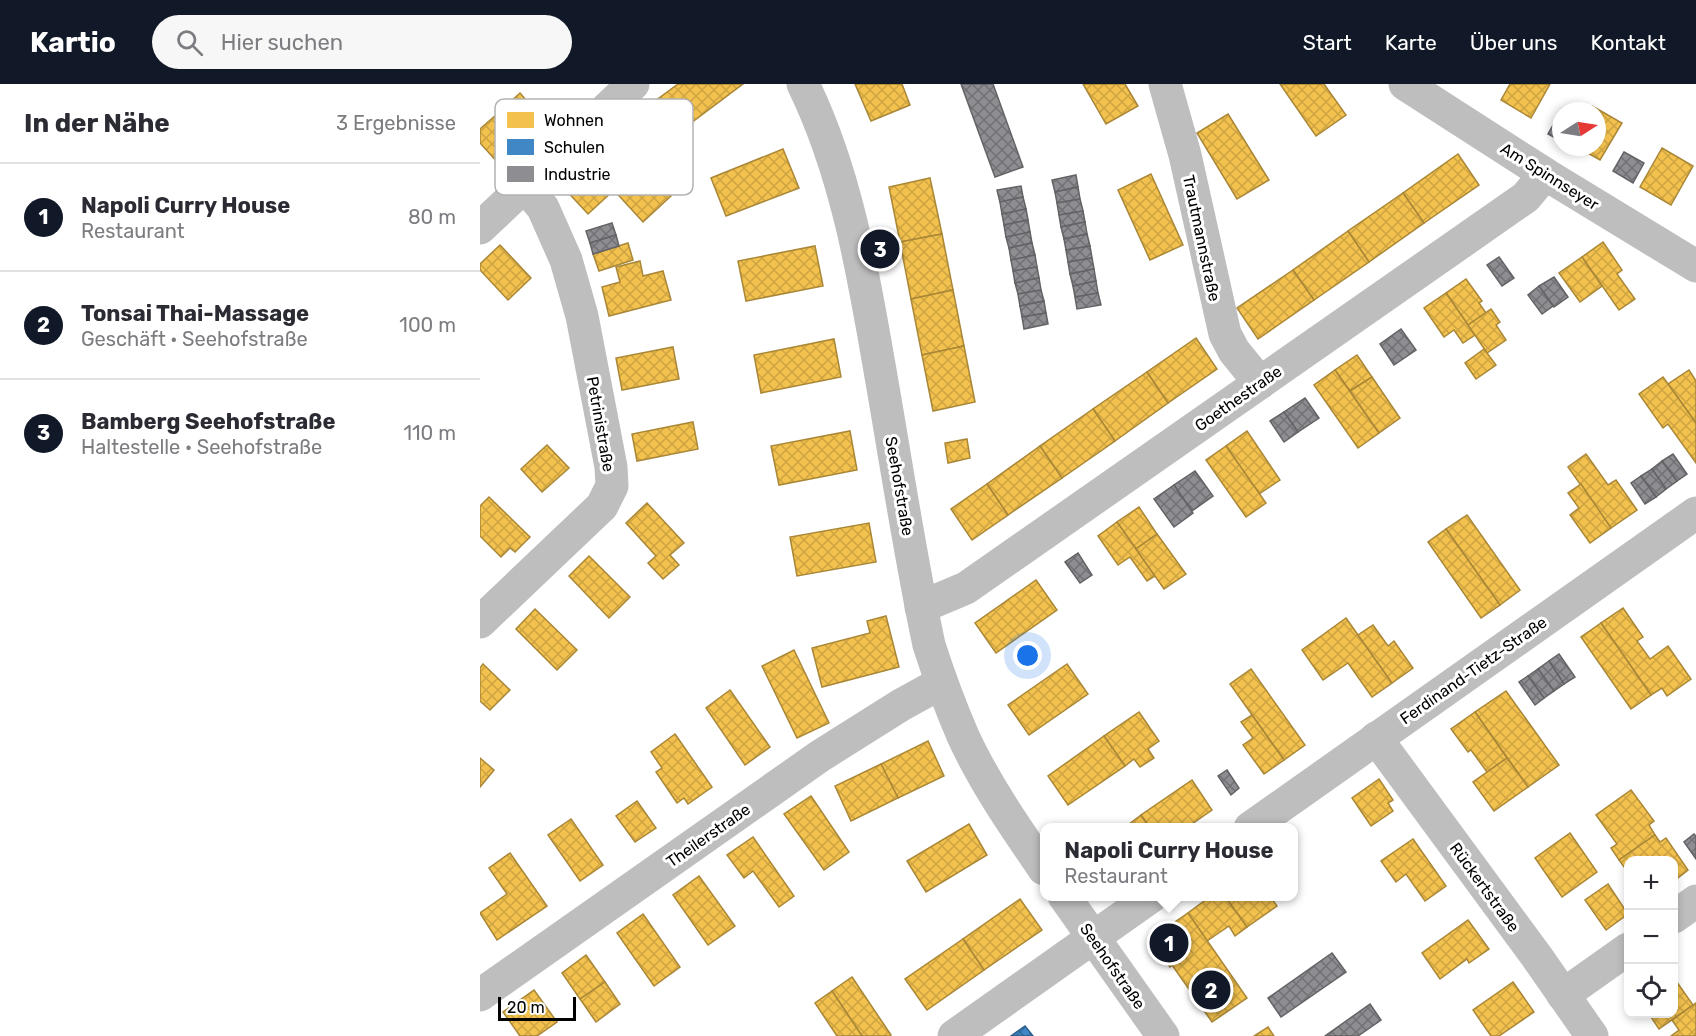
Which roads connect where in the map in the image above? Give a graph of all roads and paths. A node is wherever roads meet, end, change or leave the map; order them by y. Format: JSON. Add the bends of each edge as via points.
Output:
{"nodes":[{"id":1,"x":633,"y":84,"type":"edge"},
{"id":2,"x":803,"y":84,"type":"edge"},
{"id":3,"x":1165,"y":84,"type":"edge"},
{"id":4,"x":1405,"y":84,"type":"edge"},
{"id":5,"x":617,"y":99,"type":"edge"},
{"id":6,"x":1545,"y":174,"type":"junction"},
{"id":7,"x":515,"y":195,"type":"edge"},
{"id":8,"x":532,"y":195,"type":"edge"},
{"id":9,"x":480,"y":228,"type":"edge"},
{"id":10,"x":1696,"y":266,"type":"edge"},
{"id":11,"x":1260,"y":383,"type":"junction"},
{"id":12,"x":1696,"y":513,"type":"edge"},
{"id":13,"x":921,"y":607,"type":"junction"},
{"id":14,"x":480,"y":622,"type":"edge"},
{"id":15,"x":941,"y":683,"type":"junction"},
{"id":16,"x":1376,"y":738,"type":"junction"},
{"id":17,"x":1257,"y":823,"type":"edge"},
{"id":18,"x":1040,"y":863,"type":"edge"},
{"id":19,"x":1067,"y":901,"type":"edge"},
{"id":20,"x":1146,"y":901,"type":"edge"},
{"id":21,"x":1696,"y":901,"type":"edge"},
{"id":22,"x":1678,"y":914,"type":"edge"},
{"id":23,"x":1093,"y":938,"type":"junction"},
{"id":24,"x":1624,"y":952,"type":"edge"},
{"id":25,"x":480,"y":995,"type":"edge"},
{"id":26,"x":1563,"y":995,"type":"junction"},
{"id":27,"x":954,"y":1036,"type":"edge"},
{"id":28,"x":1163,"y":1036,"type":"edge"},
{"id":29,"x":1592,"y":1036,"type":"edge"}],
"edges":[{"from":1,"to":5,"type":"street"},
{"from":2,"to":13,"type":"street","name":"Seehofstraße","via":[[839,175],[858,254]]},
{"from":3,"to":11,"type":"street","name":"Trautmannstraße","via":[[1225,334]]},
{"from":4,"to":6,"type":"street","name":"Am Spinnseyer"},
{"from":6,"to":10,"type":"street","name":"Am Spinnseyer"},
{"from":6,"to":11,"type":"street","name":"Goethestraße","via":[[1526,197]]},
{"from":7,"to":9,"type":"street"},
{"from":8,"to":14,"type":"street","name":"Petrinistraße","via":[[543,208],[566,260],[582,316],[612,486],[602,506]]},
{"from":11,"to":13,"type":"street","name":"Goethestraße","via":[[966,588]]},
{"from":12,"to":16,"type":"street","name":"Ferdinand-Tietz-Straße"},
{"from":13,"to":15,"type":"street","name":"Seehofstraße"},
{"from":15,"to":18,"type":"street","name":"Seehofstraße","via":[[979,765]]},
{"from":15,"to":25,"type":"street","name":"Theilerstraße","via":[[820,756]]},
{"from":16,"to":17,"type":"street","name":"Ferdinand-Tietz-Straße"},
{"from":16,"to":26,"type":"street","name":"Rückertstraße"},
{"from":19,"to":23,"type":"street","name":"Seehofstraße"},
{"from":20,"to":23,"type":"street"},
{"from":21,"to":22,"type":"street"},
{"from":23,"to":27,"type":"street"},
{"from":23,"to":28,"type":"street","name":"Seehofstraße"},
{"from":24,"to":26,"type":"street"},
{"from":26,"to":29,"type":"street","name":"Rückertstraße"}]}
